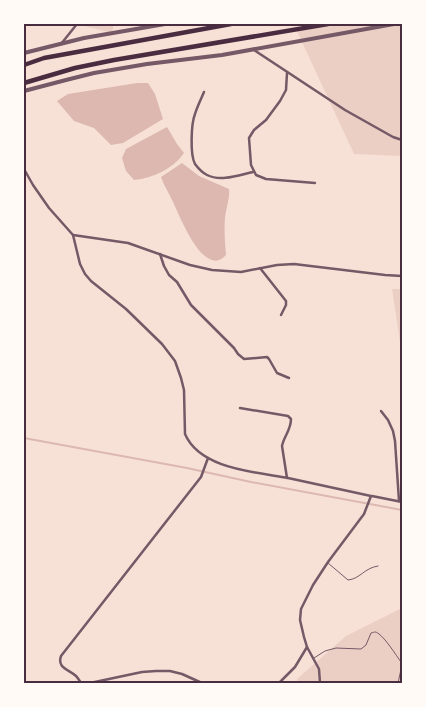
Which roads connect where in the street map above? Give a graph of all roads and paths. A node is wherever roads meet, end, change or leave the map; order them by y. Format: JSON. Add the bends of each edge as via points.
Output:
{"nodes":[{"id":1,"x":77,"y":24,"type":"edge"},
{"id":2,"x":165,"y":24,"type":"edge"},
{"id":3,"x":231,"y":24,"type":"edge"},
{"id":4,"x":328,"y":24,"type":"edge"},
{"id":5,"x":394,"y":24,"type":"edge"},
{"id":6,"x":61,"y":44,"type":"junction"},
{"id":7,"x":253,"y":50,"type":"junction"},
{"id":8,"x":24,"y":53,"type":"edge"},
{"id":9,"x":24,"y":65,"type":"edge"},
{"id":10,"x":287,"y":73,"type":"junction"},
{"id":11,"x":24,"y":83,"type":"edge"},
{"id":12,"x":24,"y":91,"type":"edge"},
{"id":13,"x":204,"y":92,"type":"dead end"},
{"id":14,"x":402,"y":140,"type":"edge"},
{"id":15,"x":24,"y":169,"type":"edge"},
{"id":16,"x":253,"y":172,"type":"junction"},
{"id":17,"x":314,"y":183,"type":"dead end"},
{"id":18,"x":73,"y":235,"type":"junction"},
{"id":19,"x":160,"y":254,"type":"junction"},
{"id":20,"x":260,"y":268,"type":"junction"},
{"id":21,"x":402,"y":276,"type":"edge"},
{"id":22,"x":281,"y":315,"type":"dead end"},
{"id":23,"x":288,"y":378,"type":"dead end"},
{"id":24,"x":240,"y":408,"type":"dead end"},
{"id":25,"x":381,"y":411,"type":"dead end"},
{"id":26,"x":208,"y":458,"type":"junction"},
{"id":27,"x":287,"y":478,"type":"junction"},
{"id":28,"x":371,"y":498,"type":"junction"},
{"id":29,"x":400,"y":502,"type":"edge"},
{"id":30,"x":328,"y":562,"type":"junction"},
{"id":31,"x":378,"y":566,"type":"dead end"},
{"id":32,"x":307,"y":647,"type":"junction"},
{"id":33,"x":313,"y":658,"type":"junction"},
{"id":34,"x":81,"y":683,"type":"edge"},
{"id":35,"x":90,"y":683,"type":"edge"},
{"id":36,"x":202,"y":683,"type":"edge"},
{"id":37,"x":279,"y":683,"type":"edge"},
{"id":38,"x":320,"y":683,"type":"edge"},
{"id":39,"x":398,"y":683,"type":"edge"}],
"edges":[{"from":1,"to":6,"type":"street"},
{"from":2,"to":6,"type":"street"},
{"from":3,"to":9,"type":"highway","via":[[44,58]]},
{"from":4,"to":11,"type":"highway","via":[[104,62]]},
{"from":5,"to":7,"type":"street"},
{"from":6,"to":8,"type":"street"},
{"from":7,"to":10,"type":"street"},
{"from":7,"to":12,"type":"street","via":[[94,73]]},
{"from":10,"to":14,"type":"street","via":[[345,110]]},
{"from":10,"to":16,"type":"street","via":[[286,90],[280,101],[249,138]]},
{"from":13,"to":16,"type":"street","via":[[194,114],[195,164],[207,175],[216,177],[230,178]]},
{"from":15,"to":18,"type":"street","via":[[49,208]]},
{"from":16,"to":17,"type":"street","via":[[266,179]]},
{"from":18,"to":19,"type":"street","via":[[128,243]]},
{"from":18,"to":26,"type":"street","via":[[85,274],[126,309],[175,361],[184,390],[185,434],[193,446]]},
{"from":19,"to":20,"type":"street","via":[[212,270],[241,272]]},
{"from":19,"to":23,"type":"street","via":[[169,275],[191,305],[238,354],[244,359],[267,357],[277,373]]},
{"from":20,"to":21,"type":"street","via":[[294,264]]},
{"from":20,"to":22,"type":"street","via":[[286,301]]},
{"from":24,"to":27,"type":"street","via":[[291,419],[282,446]]},
{"from":25,"to":29,"type":"street","via":[[391,425],[395,441]]},
{"from":26,"to":27,"type":"street","via":[[232,468]]},
{"from":26,"to":34,"type":"street","via":[[201,477],[61,656],[61,665]]},
{"from":27,"to":28,"type":"street"},
{"from":28,"to":29,"type":"street"},
{"from":28,"to":30,"type":"street","via":[[367,510]]},
{"from":30,"to":31,"type":"lane","via":[[348,580]]},
{"from":30,"to":32,"type":"street","via":[[301,609],[300,620]]},
{"from":32,"to":33,"type":"street"},
{"from":32,"to":37,"type":"street","via":[[296,667]]},
{"from":33,"to":38,"type":"street","via":[[319,669]]},
{"from":33,"to":39,"type":"lane","via":[[336,648],[361,649],[371,633],[376,632],[401,662]]},
{"from":35,"to":36,"type":"street","via":[[142,672],[170,671]]}]}
